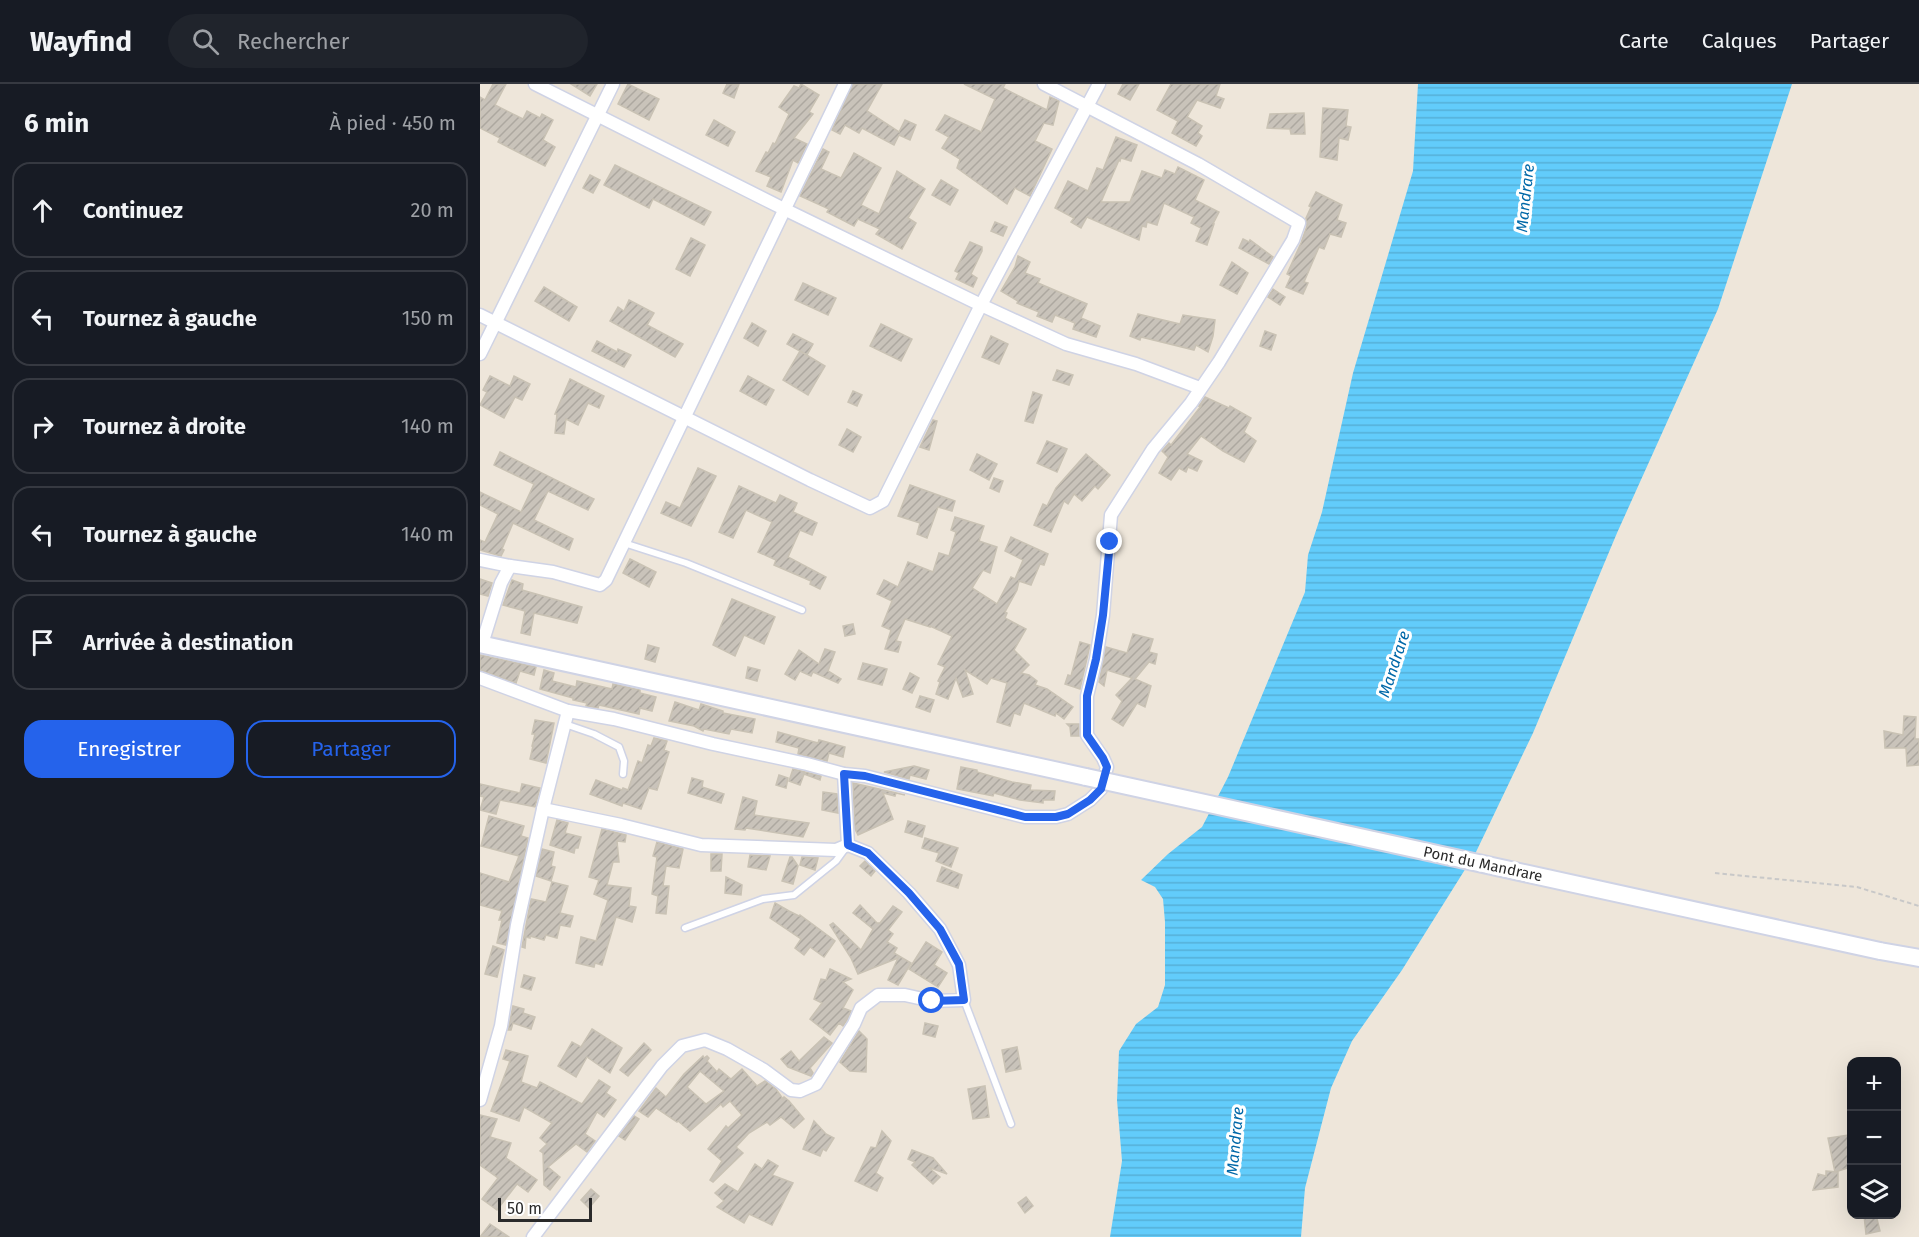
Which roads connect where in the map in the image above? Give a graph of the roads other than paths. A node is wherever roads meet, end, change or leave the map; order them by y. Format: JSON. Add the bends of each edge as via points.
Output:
{"nodes":[{"id":1,"x":535,"y":84,"type":"edge"},
{"id":2,"x":613,"y":84,"type":"edge"},
{"id":3,"x":845,"y":84,"type":"edge"},
{"id":4,"x":1044,"y":84,"type":"edge"},
{"id":5,"x":1099,"y":84,"type":"edge"},
{"id":6,"x":1087,"y":105,"type":"junction"},
{"id":7,"x":598,"y":116,"type":"junction"},
{"id":8,"x":786,"y":210,"type":"junction"},
{"id":9,"x":981,"y":305,"type":"junction"},
{"id":10,"x":480,"y":315,"type":"edge"},
{"id":11,"x":495,"y":323,"type":"junction"},
{"id":12,"x":480,"y":354,"type":"edge"},
{"id":13,"x":1200,"y":388,"type":"junction"},
{"id":14,"x":685,"y":417,"type":"junction"},
{"id":15,"x":624,"y":543,"type":"junction"},
{"id":16,"x":480,"y":560,"type":"edge"},
{"id":17,"x":510,"y":566,"type":"junction"},
{"id":18,"x":802,"y":610,"type":"dead end"},
{"id":19,"x":481,"y":644,"type":"edge"},
{"id":20,"x":480,"y":678,"type":"edge"},
{"id":21,"x":568,"y":711,"type":"junction"},
{"id":22,"x":565,"y":724,"type":"junction"},
{"id":23,"x":623,"y":774,"type":"dead end"},
{"id":24,"x":844,"y":774,"type":"junction"},
{"id":25,"x":543,"y":809,"type":"junction"},
{"id":26,"x":848,"y":845,"type":"junction"},
{"id":27,"x":685,"y":928,"type":"dead end"},
{"id":28,"x":1919,"y":958,"type":"edge"},
{"id":29,"x":964,"y":1000,"type":"junction"},
{"id":30,"x":480,"y":1100,"type":"edge"},
{"id":31,"x":1011,"y":1124,"type":"dead end"},
{"id":32,"x":533,"y":1237,"type":"edge"}],
"edges":[{"from":1,"to":7,"type":"street"},
{"from":2,"to":7,"type":"street"},
{"from":3,"to":8,"type":"street"},
{"from":4,"to":6,"type":"street"},
{"from":5,"to":6,"type":"street"},
{"from":6,"to":9,"type":"street"},
{"from":6,"to":13,"type":"street","via":[[1299,223],[1293,240]]},
{"from":7,"to":8,"type":"street"},
{"from":7,"to":11,"type":"street"},
{"from":8,"to":9,"type":"street"},
{"from":8,"to":14,"type":"street"},
{"from":9,"to":13,"type":"street","via":[[1066,344]]},
{"from":9,"to":14,"type":"street","via":[[884,501],[870,508]]},
{"from":10,"to":11,"type":"street"},
{"from":11,"to":12,"type":"street"},
{"from":11,"to":14,"type":"street"},
{"from":13,"to":24,"type":"street","via":[[1153,449],[1111,515],[1103,615],[1087,696],[1087,735],[1107,767],[1101,789],[1068,814],[1025,817]]},
{"from":14,"to":15,"type":"street"},
{"from":15,"to":17,"type":"street","via":[[600,585],[553,572]]},
{"from":15,"to":18,"type":"lane","via":[[686,563]]},
{"from":16,"to":17,"type":"street"},
{"from":17,"to":19,"type":"street"},
{"from":19,"to":28,"type":"main road","name":"Pont du Mandrare","bridge":true},
{"from":20,"to":21,"type":"street"},
{"from":21,"to":22,"type":"street"},
{"from":21,"to":24,"type":"street"},
{"from":22,"to":23,"type":"lane","via":[[620,747]]},
{"from":22,"to":25,"type":"street"},
{"from":24,"to":26,"type":"street"},
{"from":25,"to":26,"type":"street","via":[[701,845],[836,850]]},
{"from":25,"to":30,"type":"street","via":[[517,925],[501,1026]]},
{"from":26,"to":27,"type":"lane","via":[[836,861],[794,895],[763,899]]},
{"from":26,"to":29,"type":"street","via":[[868,853],[940,929],[959,964]]},
{"from":29,"to":31,"type":"lane"},
{"from":29,"to":32,"type":"street","via":[[878,995],[861,1008],[816,1083],[800,1091],[791,1090],[764,1070],[705,1040],[682,1046],[662,1066]]}]}
